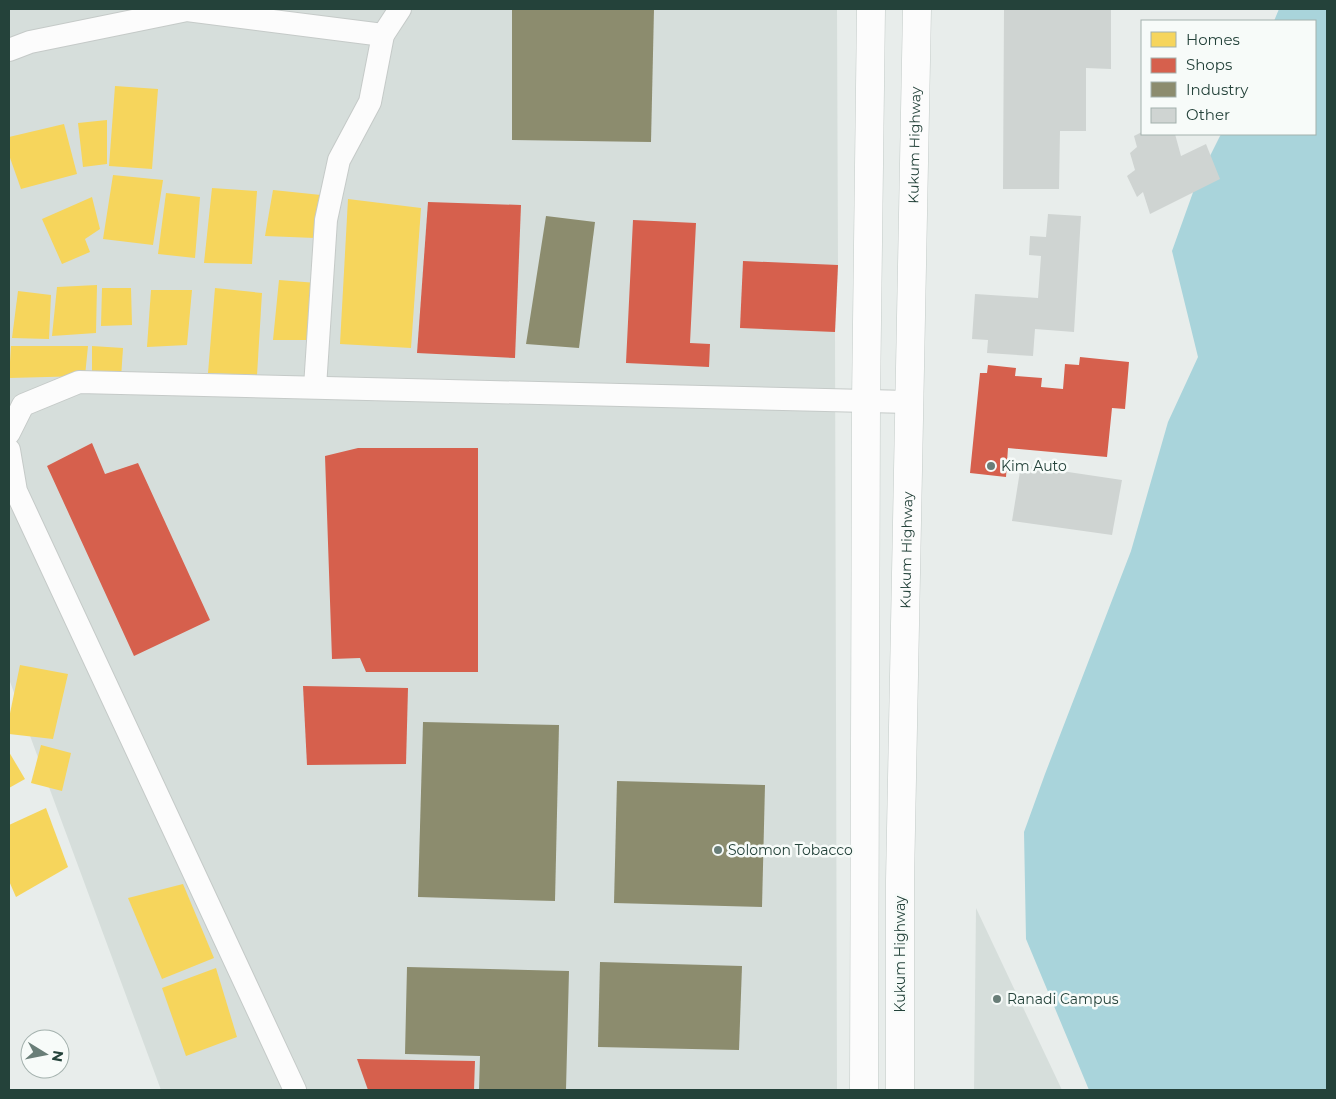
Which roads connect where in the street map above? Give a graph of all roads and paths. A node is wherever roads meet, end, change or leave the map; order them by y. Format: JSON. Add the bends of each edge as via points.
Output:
{"nodes":[{"id":1,"x":400,"y":9,"type":"edge"},
{"id":2,"x":871,"y":9,"type":"edge"},
{"id":3,"x":917,"y":9,"type":"edge"},
{"id":4,"x":383,"y":35,"type":"junction"},
{"id":5,"x":9,"y":50,"type":"edge"},
{"id":6,"x":315,"y":387,"type":"junction"},
{"id":7,"x":866,"y":400,"type":"junction"},
{"id":8,"x":909,"y":402,"type":"junction"},
{"id":9,"x":9,"y":433,"type":"edge"},
{"id":10,"x":9,"y":450,"type":"edge"},
{"id":11,"x":295,"y":1090,"type":"edge"},
{"id":12,"x":864,"y":1090,"type":"edge"},
{"id":13,"x":900,"y":1090,"type":"edge"}],
"edges":[{"from":1,"to":4,"type":"street"},
{"from":2,"to":7,"type":"main road"},
{"from":3,"to":8,"type":"main road","name":"Kukum Highway"},
{"from":4,"to":5,"type":"street","via":[[187,10],[30,42]]},
{"from":4,"to":6,"type":"street","via":[[370,102],[339,160],[326,220]]},
{"from":6,"to":7,"type":"street"},
{"from":6,"to":9,"type":"street","via":[[78,382],[23,405]]},
{"from":7,"to":8,"type":"street"},
{"from":7,"to":12,"type":"main road"},
{"from":8,"to":13,"type":"main road","name":"Kukum Highway","via":[[900,881]]},
{"from":10,"to":11,"type":"street","via":[[16,491]]}]}
